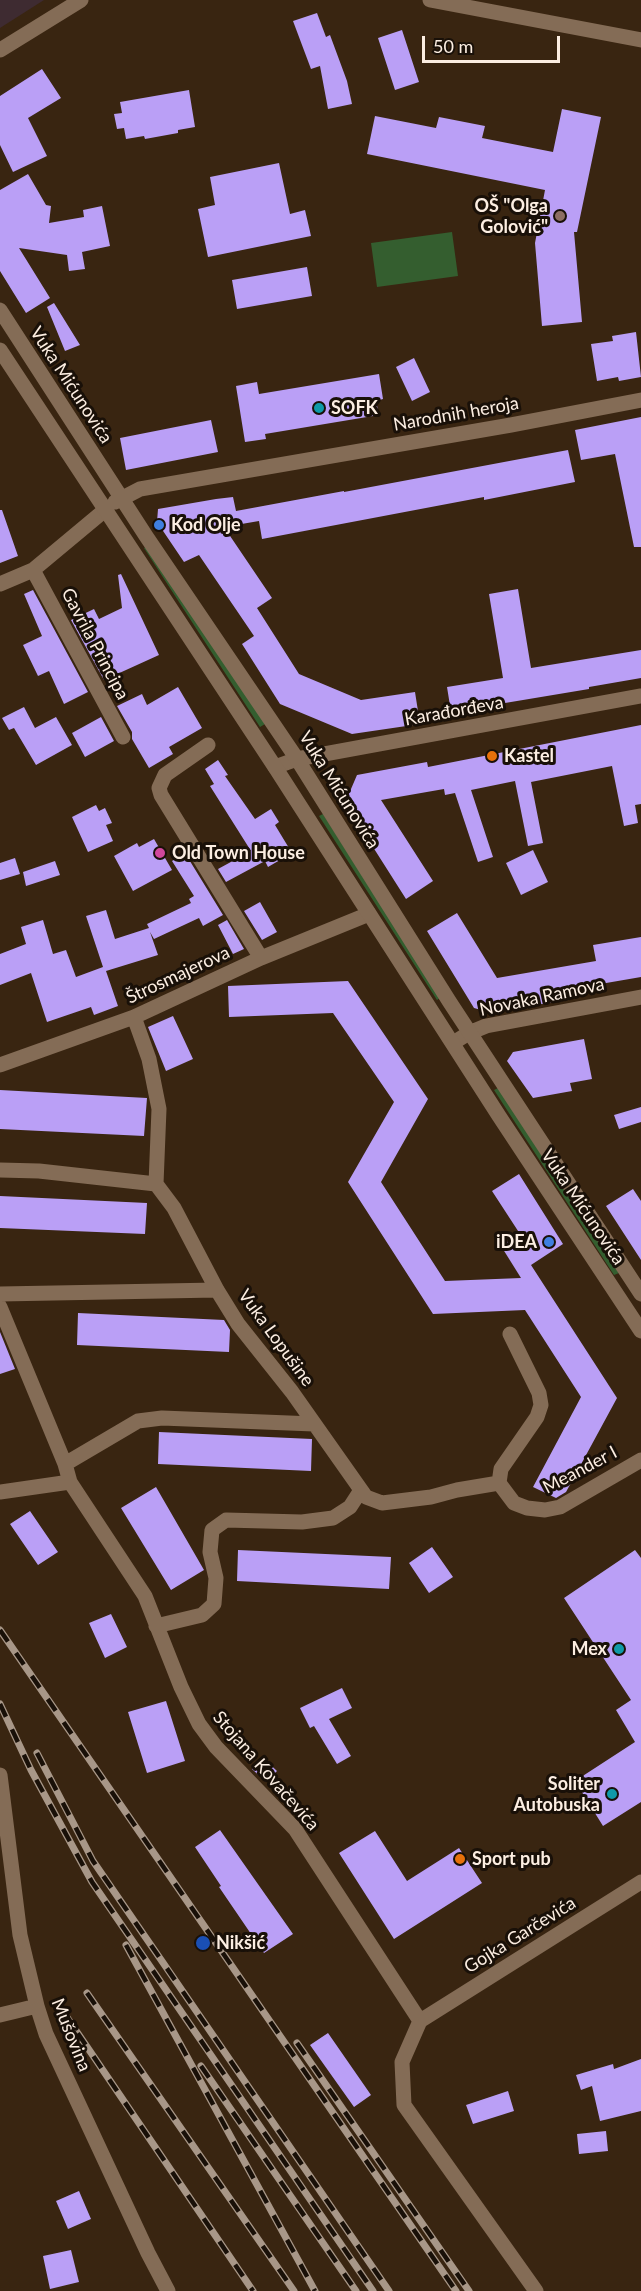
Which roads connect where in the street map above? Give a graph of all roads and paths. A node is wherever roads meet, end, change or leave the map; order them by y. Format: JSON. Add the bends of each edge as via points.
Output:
{"nodes":[{"id":1,"x":81,"y":0,"type":"edge"},
{"id":2,"x":430,"y":0,"type":"edge"},
{"id":3,"x":641,"y":40,"type":"edge"},
{"id":4,"x":0,"y":50,"type":"edge"},
{"id":5,"x":0,"y":310,"type":"edge"},
{"id":6,"x":0,"y":350,"type":"edge"},
{"id":7,"x":641,"y":400,"type":"edge"},
{"id":8,"x":122,"y":497,"type":"junction"},
{"id":9,"x":105,"y":510,"type":"junction"},
{"id":10,"x":33,"y":570,"type":"junction"},
{"id":11,"x":0,"y":584,"type":"edge"},
{"id":12,"x":641,"y":696,"type":"edge"},
{"id":13,"x":123,"y":737,"type":"dead end"},
{"id":14,"x":208,"y":745,"type":"dead end"},
{"id":15,"x":297,"y":759,"type":"junction"},
{"id":16,"x":276,"y":767,"type":"junction"},
{"id":17,"x":369,"y":914,"type":"junction"},
{"id":18,"x":261,"y":958,"type":"junction"},
{"id":19,"x":641,"y":997,"type":"edge"},
{"id":20,"x":134,"y":1017,"type":"junction"},
{"id":21,"x":469,"y":1033,"type":"junction"},
{"id":22,"x":453,"y":1043,"type":"junction"},
{"id":23,"x":0,"y":1065,"type":"edge"},
{"id":24,"x":0,"y":1170,"type":"edge"},
{"id":25,"x":156,"y":1184,"type":"junction"},
{"id":26,"x":218,"y":1290,"type":"junction"},
{"id":27,"x":0,"y":1294,"type":"edge"},
{"id":28,"x":641,"y":1294,"type":"edge"},
{"id":29,"x":0,"y":1307,"type":"edge"},
{"id":30,"x":639,"y":1323,"type":"edge"},
{"id":31,"x":510,"y":1334,"type":"dead end"},
{"id":32,"x":314,"y":1424,"type":"junction"},
{"id":33,"x":641,"y":1460,"type":"edge"},
{"id":34,"x":65,"y":1464,"type":"junction"},
{"id":35,"x":70,"y":1482,"type":"junction"},
{"id":36,"x":499,"y":1483,"type":"junction"},
{"id":37,"x":361,"y":1490,"type":"junction"},
{"id":38,"x":0,"y":1492,"type":"edge"},
{"id":39,"x":156,"y":1626,"type":"junction"},
{"id":40,"x":0,"y":1775,"type":"edge"},
{"id":41,"x":641,"y":1882,"type":"edge"},
{"id":42,"x":37,"y":2006,"type":"junction"},
{"id":43,"x":0,"y":2015,"type":"edge"},
{"id":44,"x":420,"y":2021,"type":"junction"},
{"id":45,"x":168,"y":2291,"type":"edge"},
{"id":46,"x":536,"y":2291,"type":"edge"}],
"edges":[{"from":1,"to":4,"type":"street"},
{"from":2,"to":3,"type":"street"},
{"from":5,"to":8,"type":"street","name":"Vuka Mićunovića"},
{"from":6,"to":9,"type":"street","name":"Vuka Mićunovića"},
{"from":7,"to":8,"type":"street","name":"Narodnih heroja","via":[[140,489]]},
{"from":8,"to":9,"type":"street","name":"Narodnih heroja"},
{"from":8,"to":15,"type":"street","name":"Vuka Mićunovića"},
{"from":9,"to":10,"type":"street","name":"Narodnih heroja"},
{"from":9,"to":16,"type":"street","name":"Vuka Mićunovića"},
{"from":10,"to":11,"type":"street","name":"Narodnih heroja"},
{"from":10,"to":13,"type":"street","name":"Gavrila Principa"},
{"from":12,"to":15,"type":"street","name":"Karađorđeva"},
{"from":14,"to":18,"type":"street","via":[[165,775],[159,788]]},
{"from":15,"to":16,"type":"street","name":"Karađorđeva"},
{"from":15,"to":21,"type":"street","name":"Vuka Mićunovića"},
{"from":16,"to":17,"type":"street","name":"Vuka Mićunovića"},
{"from":17,"to":18,"type":"street","name":"Štrosmajerova"},
{"from":17,"to":22,"type":"street","name":"Vuka Mićunovića"},
{"from":18,"to":20,"type":"street","name":"Štrosmajerova"},
{"from":19,"to":21,"type":"street","name":"Novaka Ramova","via":[[490,1025]]},
{"from":20,"to":23,"type":"street","name":"Štrosmajerova"},
{"from":20,"to":25,"type":"street","via":[[149,1059],[159,1109]]},
{"from":21,"to":22,"type":"street","name":"Novaka Ramova"},
{"from":21,"to":28,"type":"street","name":"Vuka Mićunovića"},
{"from":22,"to":30,"type":"street","name":"Vuka Mićunovića"},
{"from":24,"to":25,"type":"street"},
{"from":25,"to":26,"type":"street","name":"Vuka Lopušine","via":[[174,1208]]},
{"from":26,"to":27,"type":"street"},
{"from":26,"to":32,"type":"street","name":"Vuka Lopušine","via":[[238,1324]]},
{"from":29,"to":34,"type":"street","name":"Stojana Kovačevića"},
{"from":31,"to":36,"type":"street","via":[[541,1405],[501,1469]]},
{"from":32,"to":34,"type":"street","via":[[162,1418],[138,1421]]},
{"from":32,"to":37,"type":"street","name":"Vuka Lopušine"},
{"from":33,"to":36,"type":"street","name":"Meander I","via":[[560,1507],[545,1510],[514,1503]]},
{"from":34,"to":35,"type":"street","name":"Stojana Kovačevića"},
{"from":35,"to":38,"type":"street"},
{"from":35,"to":39,"type":"street","name":"Stojana Kovačevića","via":[[145,1596]]},
{"from":36,"to":37,"type":"street","name":"Vuka Lopušine","via":[[382,1503],[366,1497]]},
{"from":37,"to":39,"type":"street","via":[[350,1507],[333,1518],[302,1522],[226,1520],[212,1530],[214,1604],[202,1615]]},
{"from":39,"to":44,"type":"street","name":"Stojana Kovačevića","via":[[199,1724],[294,1829]]},
{"from":40,"to":42,"type":"street","name":"Mušovina","via":[[20,1935]]},
{"from":41,"to":44,"type":"street","name":"Gojka Garčevića"},
{"from":42,"to":43,"type":"street"},
{"from":42,"to":45,"type":"street","name":"Mušovina","via":[[46,2034]]},
{"from":44,"to":46,"type":"street","via":[[402,2062],[404,2105]]}]}
